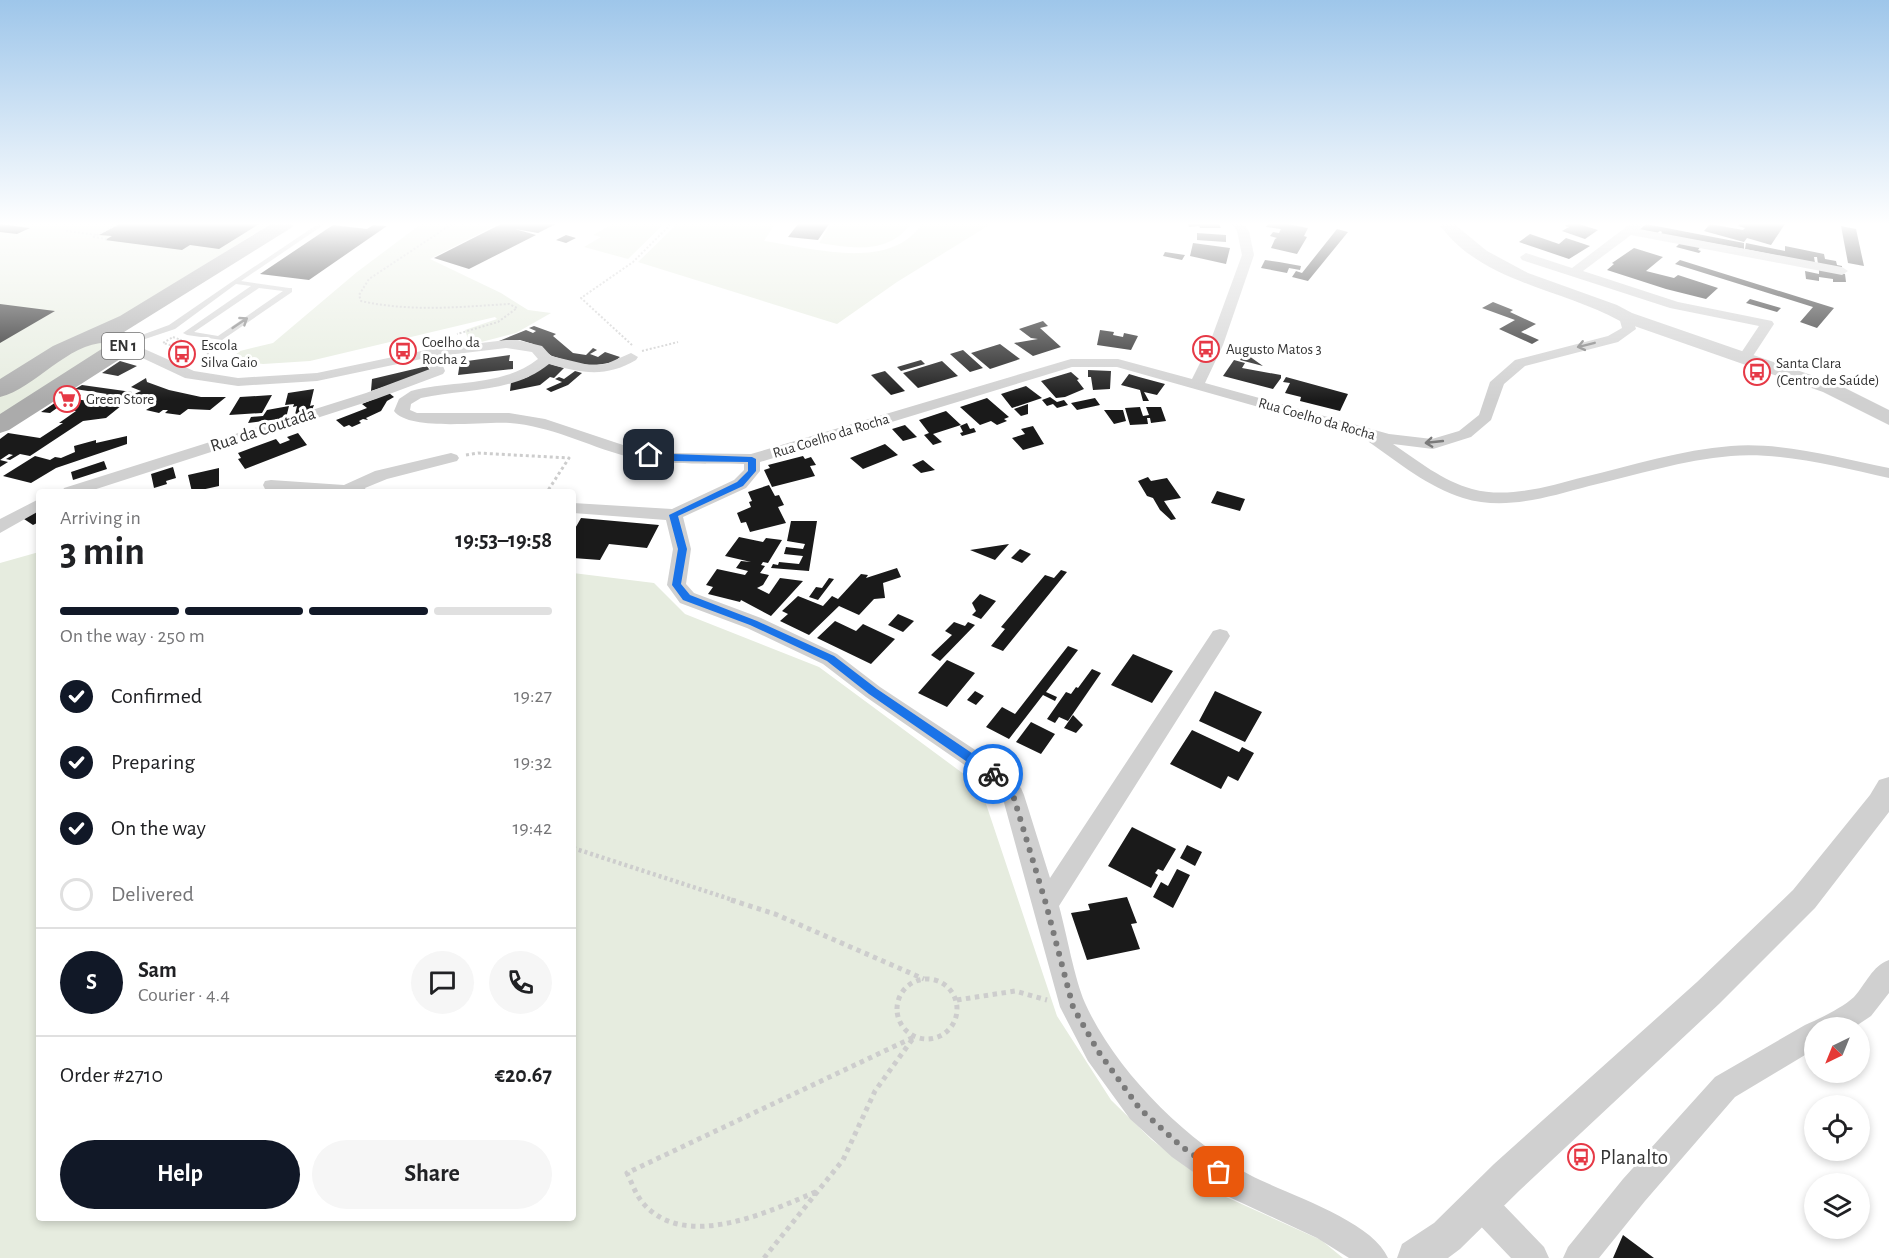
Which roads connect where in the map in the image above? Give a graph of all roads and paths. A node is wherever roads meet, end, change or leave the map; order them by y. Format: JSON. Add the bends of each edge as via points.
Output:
{"nodes":[{"id":1,"x":190,"y":283,"type":"edge"},
{"id":2,"x":210,"y":283,"type":"edge"},
{"id":3,"x":234,"y":283,"type":"edge"},
{"id":4,"x":240,"y":283,"type":"edge"},
{"id":5,"x":367,"y":283,"type":"edge"},
{"id":6,"x":603,"y":283,"type":"edge"},
{"id":7,"x":1238,"y":283,"type":"edge"},
{"id":8,"x":1537,"y":283,"type":"edge"},
{"id":9,"x":1607,"y":283,"type":"edge"},
{"id":10,"x":258,"y":285,"type":"junction"},
{"id":11,"x":1618,"y":313,"type":"junction"},
{"id":12,"x":449,"y":335,"type":"dead end"},
{"id":13,"x":181,"y":340,"type":"dead end"},
{"id":14,"x":187,"y":342,"type":"dead end"},
{"id":15,"x":678,"y":342,"type":"dead end"},
{"id":16,"x":120,"y":345,"type":"junction"},
{"id":17,"x":200,"y":347,"type":"dead end"},
{"id":18,"x":431,"y":353,"type":"junction"},
{"id":19,"x":631,"y":357,"type":"dead end"},
{"id":20,"x":546,"y":358,"type":"junction"},
{"id":21,"x":1750,"y":358,"type":"junction"},
{"id":22,"x":228,"y":367,"type":"dead end"},
{"id":23,"x":1197,"y":384,"type":"junction"},
{"id":24,"x":0,"y":390,"type":"edge"},
{"id":25,"x":1889,"y":401,"type":"edge"},
{"id":26,"x":1889,"y":419,"type":"edge"},
{"id":27,"x":0,"y":425,"type":"edge"},
{"id":28,"x":1366,"y":433,"type":"junction"},
{"id":29,"x":451,"y":458,"type":"joint"},
{"id":30,"x":752,"y":459,"type":"junction"},
{"id":31,"x":1889,"y":473,"type":"edge"},
{"id":32,"x":271,"y":485,"type":"dead end"},
{"id":33,"x":79,"y":489,"type":"edge"},
{"id":34,"x":333,"y":489,"type":"edge"},
{"id":35,"x":350,"y":489,"type":"edge"},
{"id":36,"x":549,"y":489,"type":"edge"},
{"id":37,"x":36,"y":506,"type":"edge"},
{"id":38,"x":576,"y":507,"type":"edge"},
{"id":39,"x":674,"y":515,"type":"junction"},
{"id":40,"x":0,"y":527,"type":"edge"},
{"id":41,"x":1220,"y":636,"type":"dead end"},
{"id":42,"x":1889,"y":788,"type":"edge"},
{"id":43,"x":576,"y":849,"type":"edge"},
{"id":44,"x":1046,"y":904,"type":"junction"},
{"id":45,"x":1889,"y":972,"type":"edge"},
{"id":46,"x":924,"y":979,"type":"junction"},
{"id":47,"x":957,"y":1000,"type":"junction"},
{"id":48,"x":1073,"y":1007,"type":"junction"},
{"id":49,"x":1845,"y":1017,"type":"edge"},
{"id":50,"x":914,"y":1037,"type":"junction"},
{"id":51,"x":1804,"y":1041,"type":"edge"},
{"id":52,"x":818,"y":1191,"type":"junction"},
{"id":53,"x":1481,"y":1204,"type":"junction"},
{"id":54,"x":1445,"y":1247,"type":"edge"},
{"id":55,"x":764,"y":1258,"type":"edge"},
{"id":56,"x":1372,"y":1258,"type":"edge"},
{"id":57,"x":1416,"y":1258,"type":"edge"},
{"id":58,"x":1533,"y":1258,"type":"edge"},
{"id":59,"x":1579,"y":1258,"type":"edge"}],
"edges":[{"from":1,"to":16,"type":"main road","via":[[128,321]]},
{"from":2,"to":16,"type":"main road"},
{"from":3,"to":16,"type":"lane","via":[[172,327]]},
{"from":4,"to":10,"type":"lane"},
{"from":5,"to":12,"type":"path","via":[[359,295],[361,301],[379,305],[440,308],[509,303],[517,308],[483,328]]},
{"from":6,"to":15,"type":"path","via":[[581,298],[639,351]]},
{"from":7,"to":23,"type":"street"},
{"from":8,"to":11,"type":"street"},
{"from":9,"to":21,"type":"street","via":[[1675,305],[1767,324]]},
{"from":10,"to":10,"type":"lane","one_way":true,"via":[[196,327],[187,333],[219,338],[289,290]]},
{"from":11,"to":21,"type":"street"},
{"from":11,"to":28,"type":"street","name":"Rua Coelho da Rocha","one_way":true,"via":[[1629,329],[1613,339],[1520,363],[1497,382],[1486,417],[1465,434],[1433,444]]},
{"from":13,"to":14,"type":"path"},
{"from":16,"to":18,"type":"street","via":[[190,375],[238,382],[316,377]]},
{"from":16,"to":24,"type":"main road","number":"EN 1","via":[[70,347]]},
{"from":16,"to":27,"type":"main road","number":"EN 1"},
{"from":17,"to":22,"type":"path","via":[[215,362]]},
{"from":18,"to":20,"type":"street","via":[[517,344],[537,349]]},
{"from":18,"to":33,"type":"street","name":"Rua da Coutada","via":[[438,371]]},
{"from":19,"to":20,"type":"street","via":[[618,365],[588,370]]},
{"from":20,"to":30,"type":"street","name":"Rua Coelho da Rocha","via":[[532,370],[509,379],[416,394],[406,400],[402,411],[417,418],[509,417],[539,422],[629,452],[669,458]]},
{"from":21,"to":25,"type":"street"},
{"from":21,"to":26,"type":"street","via":[[1830,388]]},
{"from":23,"to":28,"type":"street","name":"Rua Coelho da Rocha"},
{"from":23,"to":30,"type":"street","name":"Rua Coelho da Rocha","via":[[1118,363],[1071,363]]},
{"from":28,"to":31,"type":"street","via":[[1453,489],[1487,498],[1521,498],[1686,457],[1734,451],[1789,454]]},
{"from":29,"to":35,"type":"street","via":[[381,475]]},
{"from":29,"to":36,"type":"path","via":[[478,453],[569,458]]},
{"from":30,"to":39,"type":"street","via":[[752,471],[740,484]]},
{"from":32,"to":34,"type":"street"},
{"from":37,"to":40,"type":"street"},
{"from":38,"to":39,"type":"street"},
{"from":39,"to":44,"type":"street","via":[[682,549],[676,585],[687,598],[754,623],[830,659],[990,771],[1013,795]]},
{"from":41,"to":44,"type":"street"},
{"from":42,"to":53,"type":"street","via":[[1804,899]]},
{"from":43,"to":46,"type":"path","via":[[775,914]]},
{"from":44,"to":48,"type":"street"},
{"from":45,"to":49,"type":"street","via":[[1862,1007]]},
{"from":46,"to":47,"type":"path","via":[[944,984]]},
{"from":46,"to":50,"type":"path","via":[[906,987],[896,1004],[899,1023]]},
{"from":47,"to":48,"type":"path","via":[[1015,992]]},
{"from":47,"to":50,"type":"path","via":[[957,1017],[948,1031],[932,1039]]},
{"from":48,"to":56,"type":"street","via":[[1098,1051],[1140,1109],[1182,1147],[1238,1185],[1328,1227]]},
{"from":50,"to":52,"type":"path","via":[[875,1091],[843,1160]]},
{"from":50,"to":52,"type":"path","via":[[627,1173],[644,1205],[674,1224],[714,1227],[763,1214]]},
{"from":51,"to":59,"type":"street","via":[[1725,1087]]},
{"from":52,"to":55,"type":"path"},
{"from":53,"to":54,"type":"street"},
{"from":53,"to":58,"type":"street"},
{"from":54,"to":57,"type":"street"}]}
